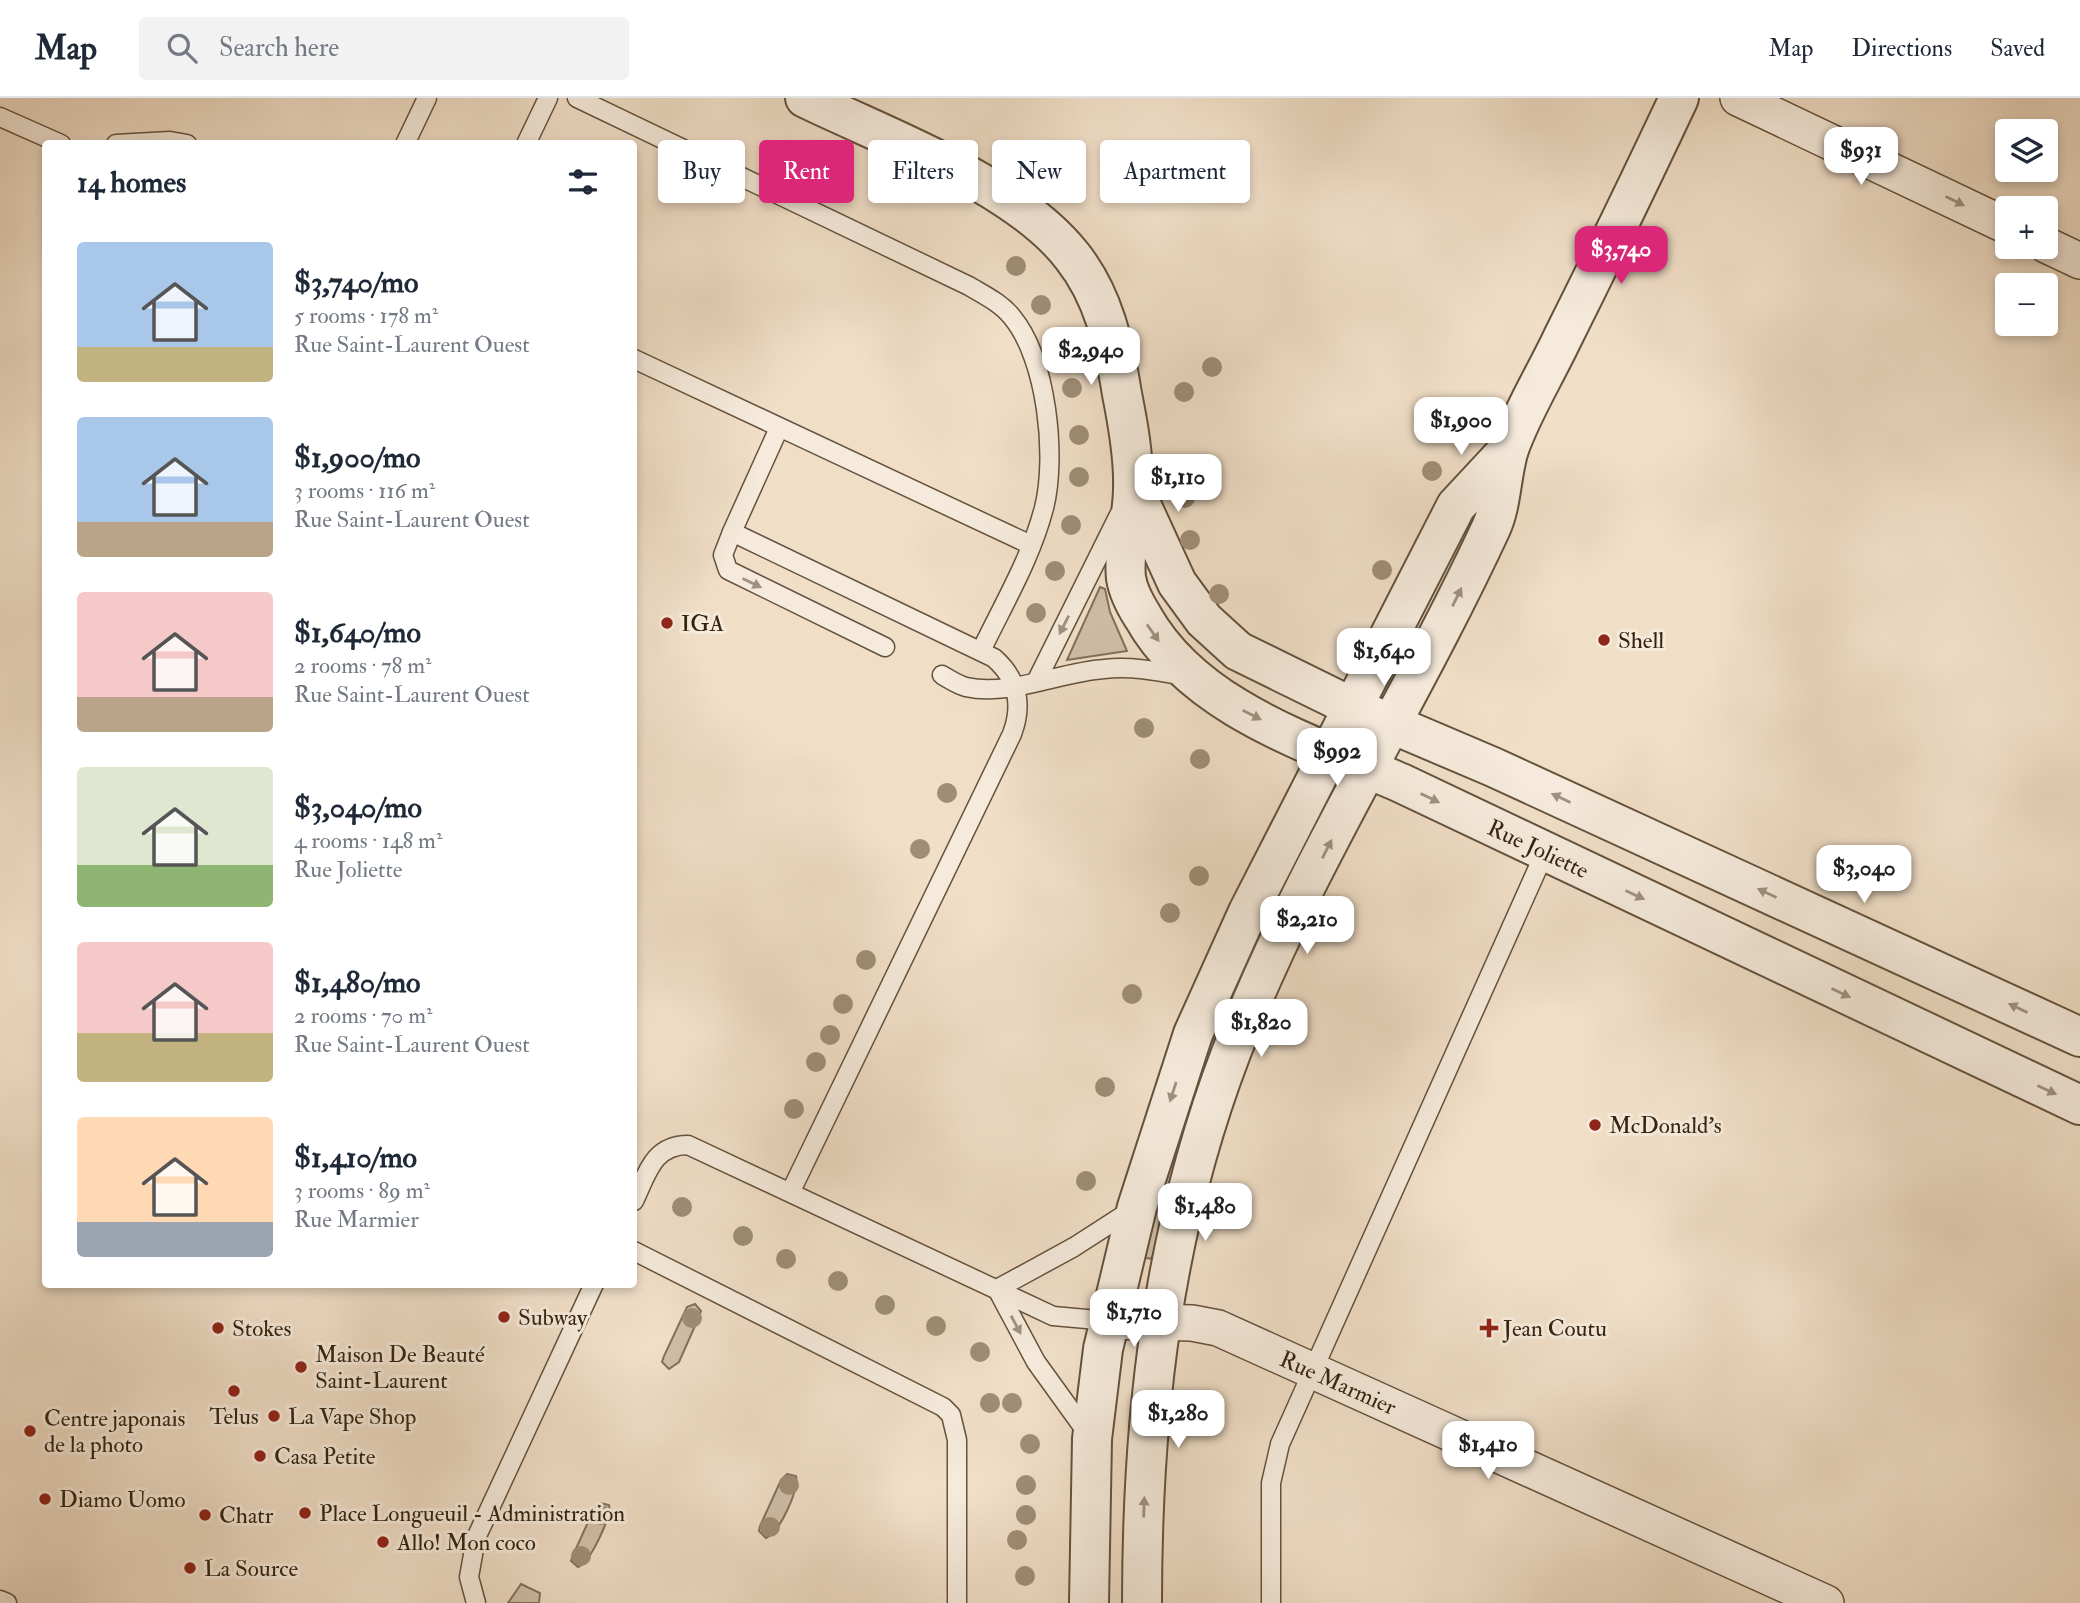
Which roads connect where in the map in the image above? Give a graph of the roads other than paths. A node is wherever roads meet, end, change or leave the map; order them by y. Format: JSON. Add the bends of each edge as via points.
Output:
{"nodes":[{"id":1,"x":427,"y":98,"type":"edge"},
{"id":2,"x":548,"y":98,"type":"edge"},
{"id":3,"x":577,"y":98,"type":"edge"},
{"id":4,"x":805,"y":98,"type":"edge"},
{"id":5,"x":1679,"y":98,"type":"edge"},
{"id":6,"x":1738,"y":98,"type":"edge"},
{"id":7,"x":0,"y":117,"type":"edge"},
{"id":8,"x":52,"y":140,"type":"edge"},
{"id":9,"x":407,"y":140,"type":"edge"},
{"id":10,"x":528,"y":140,"type":"edge"},
{"id":11,"x":1995,"y":220,"type":"edge"},
{"id":12,"x":2058,"y":250,"type":"edge"},
{"id":13,"x":2080,"y":261,"type":"edge"},
{"id":14,"x":637,"y":360,"type":"edge"},
{"id":15,"x":779,"y":428,"type":"junction"},
{"id":16,"x":1510,"y":448,"type":"junction"},
{"id":17,"x":1133,"y":487,"type":"junction"},
{"id":18,"x":732,"y":532,"type":"junction"},
{"id":19,"x":1031,"y":545,"type":"junction"},
{"id":20,"x":885,"y":647,"type":"dead end"},
{"id":21,"x":981,"y":651,"type":"junction"},
{"id":22,"x":942,"y":675,"type":"dead end"},
{"id":23,"x":1194,"y":678,"type":"junction"},
{"id":24,"x":1037,"y":680,"type":"junction"},
{"id":25,"x":1017,"y":688,"type":"junction"},
{"id":26,"x":1352,"y":707,"type":"junction"},
{"id":27,"x":1393,"y":724,"type":"junction"},
{"id":28,"x":1329,"y":752,"type":"junction"},
{"id":29,"x":1368,"y":769,"type":"junction"},
{"id":30,"x":1545,"y":852,"type":"junction"},
{"id":31,"x":2080,"y":1037,"type":"edge"},
{"id":32,"x":2080,"y":1105,"type":"edge"},
{"id":33,"x":791,"y":1191,"type":"junction"},
{"id":34,"x":637,"y":1195,"type":"edge"},
{"id":35,"x":1137,"y":1207,"type":"junction"},
{"id":36,"x":637,"y":1253,"type":"edge"},
{"id":37,"x":592,"y":1288,"type":"edge"},
{"id":38,"x":997,"y":1289,"type":"junction"},
{"id":39,"x":1109,"y":1321,"type":"junction"},
{"id":40,"x":1159,"y":1321,"type":"junction"},
{"id":41,"x":1311,"y":1370,"type":"junction"},
{"id":42,"x":1091,"y":1439,"type":"junction"},
{"id":43,"x":0,"y":1600,"type":"edge"},
{"id":44,"x":7,"y":1603,"type":"edge"},
{"id":45,"x":476,"y":1603,"type":"edge"},
{"id":46,"x":957,"y":1603,"type":"edge"},
{"id":47,"x":1089,"y":1603,"type":"edge"},
{"id":48,"x":1142,"y":1603,"type":"edge"},
{"id":49,"x":1271,"y":1603,"type":"edge"},
{"id":50,"x":1826,"y":1603,"type":"edge"}],
"edges":[{"from":1,"to":9,"type":"lane"},
{"from":2,"to":10,"type":"lane"},
{"from":3,"to":19,"type":"lane","via":[[969,286],[1005,308],[1029,348],[1049,437],[1045,506]]},
{"from":4,"to":17,"type":"street","name":"Rue Joliette","via":[[1004,198],[1036,219],[1072,255],[1101,306],[1115,352]]},
{"from":5,"to":16,"type":"street"},
{"from":6,"to":11,"type":"street","one_way":true},
{"from":7,"to":8,"type":"lane"},
{"from":12,"to":13,"type":"street"},
{"from":14,"to":15,"type":"lane"},
{"from":15,"to":18,"type":"lane"},
{"from":15,"to":19,"type":"lane"},
{"from":16,"to":26,"type":"street","via":[[1456,506]]},
{"from":27,"to":16,"type":"street","one_way":true,"via":[[1494,522]]},
{"from":17,"to":23,"type":"street","name":"Rue Joliette","one_way":true,"via":[[1126,579],[1148,626]]},
{"from":17,"to":24,"type":"lane","one_way":true},
{"from":17,"to":26,"type":"street","name":"Rue Joliette","via":[[1177,583],[1218,636],[1283,675]]},
{"from":18,"to":20,"type":"lane","one_way":true,"via":[[723,555],[728,570]]},
{"from":18,"to":21,"type":"lane"},
{"from":19,"to":21,"type":"lane"},
{"from":21,"to":25,"type":"lane","via":[[1003,666]]},
{"from":22,"to":25,"type":"lane","via":[[965,687]]},
{"from":23,"to":24,"type":"lane","via":[[1126,667]]},
{"from":23,"to":28,"type":"street","name":"Rue Joliette","one_way":true,"via":[[1246,712]]},
{"from":24,"to":25,"type":"lane"},
{"from":25,"to":33,"type":"lane","via":[[1012,734]]},
{"from":26,"to":27,"type":"street","name":"Rue Joliette"},
{"from":26,"to":28,"type":"street"},
{"from":27,"to":29,"type":"street"},
{"from":31,"to":27,"type":"street","name":"Rue Joliette","one_way":true},
{"from":28,"to":29,"type":"street","name":"Rue Joliette"},
{"from":28,"to":35,"type":"street","one_way":true,"via":[[1204,1006]]},
{"from":29,"to":30,"type":"street","name":"Rue Joliette","one_way":true},
{"from":40,"to":29,"type":"street","one_way":true,"via":[[1190,1177],[1232,1051],[1264,976]]},
{"from":30,"to":32,"type":"street","name":"Rue Joliette","one_way":true},
{"from":30,"to":41,"type":"lane"},
{"from":33,"to":34,"type":"lane","via":[[697,1148],[680,1145],[656,1156]]},
{"from":33,"to":38,"type":"lane"},
{"from":35,"to":38,"type":"lane"},
{"from":35,"to":39,"type":"street"},
{"from":36,"to":46,"type":"lane","via":[[951,1415],[957,1440]]},
{"from":37,"to":45,"type":"lane","via":[[477,1538],[469,1577]]},
{"from":38,"to":39,"type":"lane","via":[[1053,1316]]},
{"from":38,"to":42,"type":"lane","one_way":true,"via":[[1036,1362]]},
{"from":39,"to":40,"type":"street","name":"Rue Marmier"},
{"from":39,"to":42,"type":"street"},
{"from":40,"to":41,"type":"street","name":"Rue Marmier","via":[[1218,1328]]},
{"from":48,"to":40,"type":"street","one_way":true,"via":[[1145,1486]]},
{"from":41,"to":49,"type":"lane","via":[[1272,1471]]},
{"from":41,"to":50,"type":"street","name":"Rue Marmier"},
{"from":42,"to":47,"type":"street"},
{"from":43,"to":44,"type":"lane"}]}
